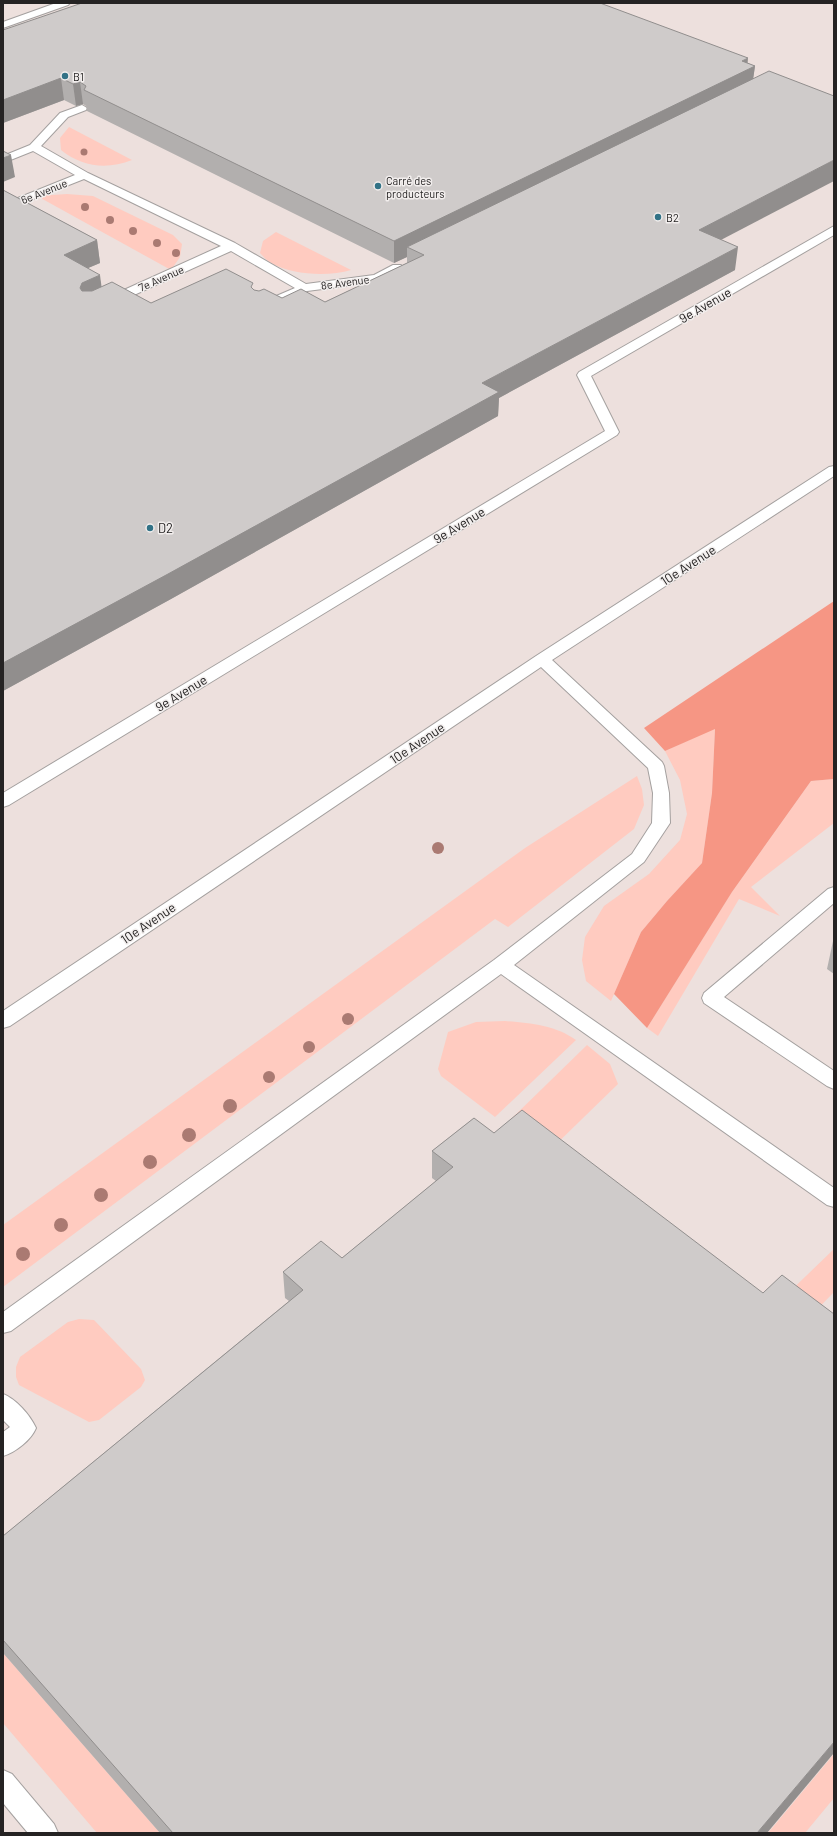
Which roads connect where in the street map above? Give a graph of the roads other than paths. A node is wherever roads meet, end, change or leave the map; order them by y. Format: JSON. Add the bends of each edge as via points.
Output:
{"nodes":[{"id":1,"x":65,"y":3,"type":"edge"},
{"id":2,"x":3,"y":25,"type":"edge"},
{"id":3,"x":82,"y":108,"type":"edge"},
{"id":4,"x":34,"y":148,"type":"junction"},
{"id":5,"x":3,"y":160,"type":"edge"},
{"id":6,"x":84,"y":175,"type":"junction"},
{"id":7,"x":3,"y":208,"type":"edge"},
{"id":8,"x":834,"y":230,"type":"edge"},
{"id":9,"x":231,"y":246,"type":"junction"},
{"id":10,"x":406,"y":264,"type":"edge"},
{"id":11,"x":304,"y":288,"type":"junction"},
{"id":12,"x":266,"y":306,"type":"edge"},
{"id":13,"x":97,"y":307,"type":"edge"},
{"id":14,"x":834,"y":470,"type":"edge"},
{"id":15,"x":542,"y":659,"type":"junction"},
{"id":16,"x":3,"y":801,"type":"edge"},
{"id":17,"x":834,"y":893,"type":"edge"},
{"id":18,"x":501,"y":965,"type":"junction"},
{"id":19,"x":3,"y":1021,"type":"edge"},
{"id":20,"x":834,"y":1081,"type":"edge"},
{"id":21,"x":834,"y":1199,"type":"edge"},
{"id":22,"x":3,"y":1324,"type":"edge"},
{"id":23,"x":3,"y":1404,"type":"edge"},
{"id":24,"x":3,"y":1446,"type":"edge"},
{"id":25,"x":3,"y":1782,"type":"edge"},
{"id":26,"x":45,"y":1833,"type":"edge"}],
"edges":[{"from":1,"to":2,"type":"lane"},
{"from":3,"to":4,"type":"lane","via":[[64,115]]},
{"from":4,"to":5,"type":"lane"},
{"from":4,"to":6,"type":"lane"},
{"from":6,"to":7,"type":"lane","name":"6e Avenue"},
{"from":6,"to":9,"type":"lane"},
{"from":8,"to":16,"type":"lane","name":"9e Avenue","via":[[584,375],[612,432]]},
{"from":9,"to":11,"type":"lane"},
{"from":9,"to":13,"type":"lane","name":"7e Avenue"},
{"from":10,"to":11,"type":"lane","name":"8e Avenue","via":[[377,278]]},
{"from":11,"to":12,"type":"lane","name":"8e Avenue"},
{"from":14,"to":15,"type":"lane","name":"10e Avenue"},
{"from":15,"to":18,"type":"lane","via":[[656,766],[661,793],[660,823],[638,858]]},
{"from":15,"to":19,"type":"lane","name":"10e Avenue"},
{"from":17,"to":20,"type":"lane","via":[[711,998]]},
{"from":18,"to":21,"type":"lane"},
{"from":18,"to":22,"type":"lane"},
{"from":23,"to":24,"type":"lane","via":[[25,1428]]},
{"from":25,"to":26,"type":"lane"}]}
